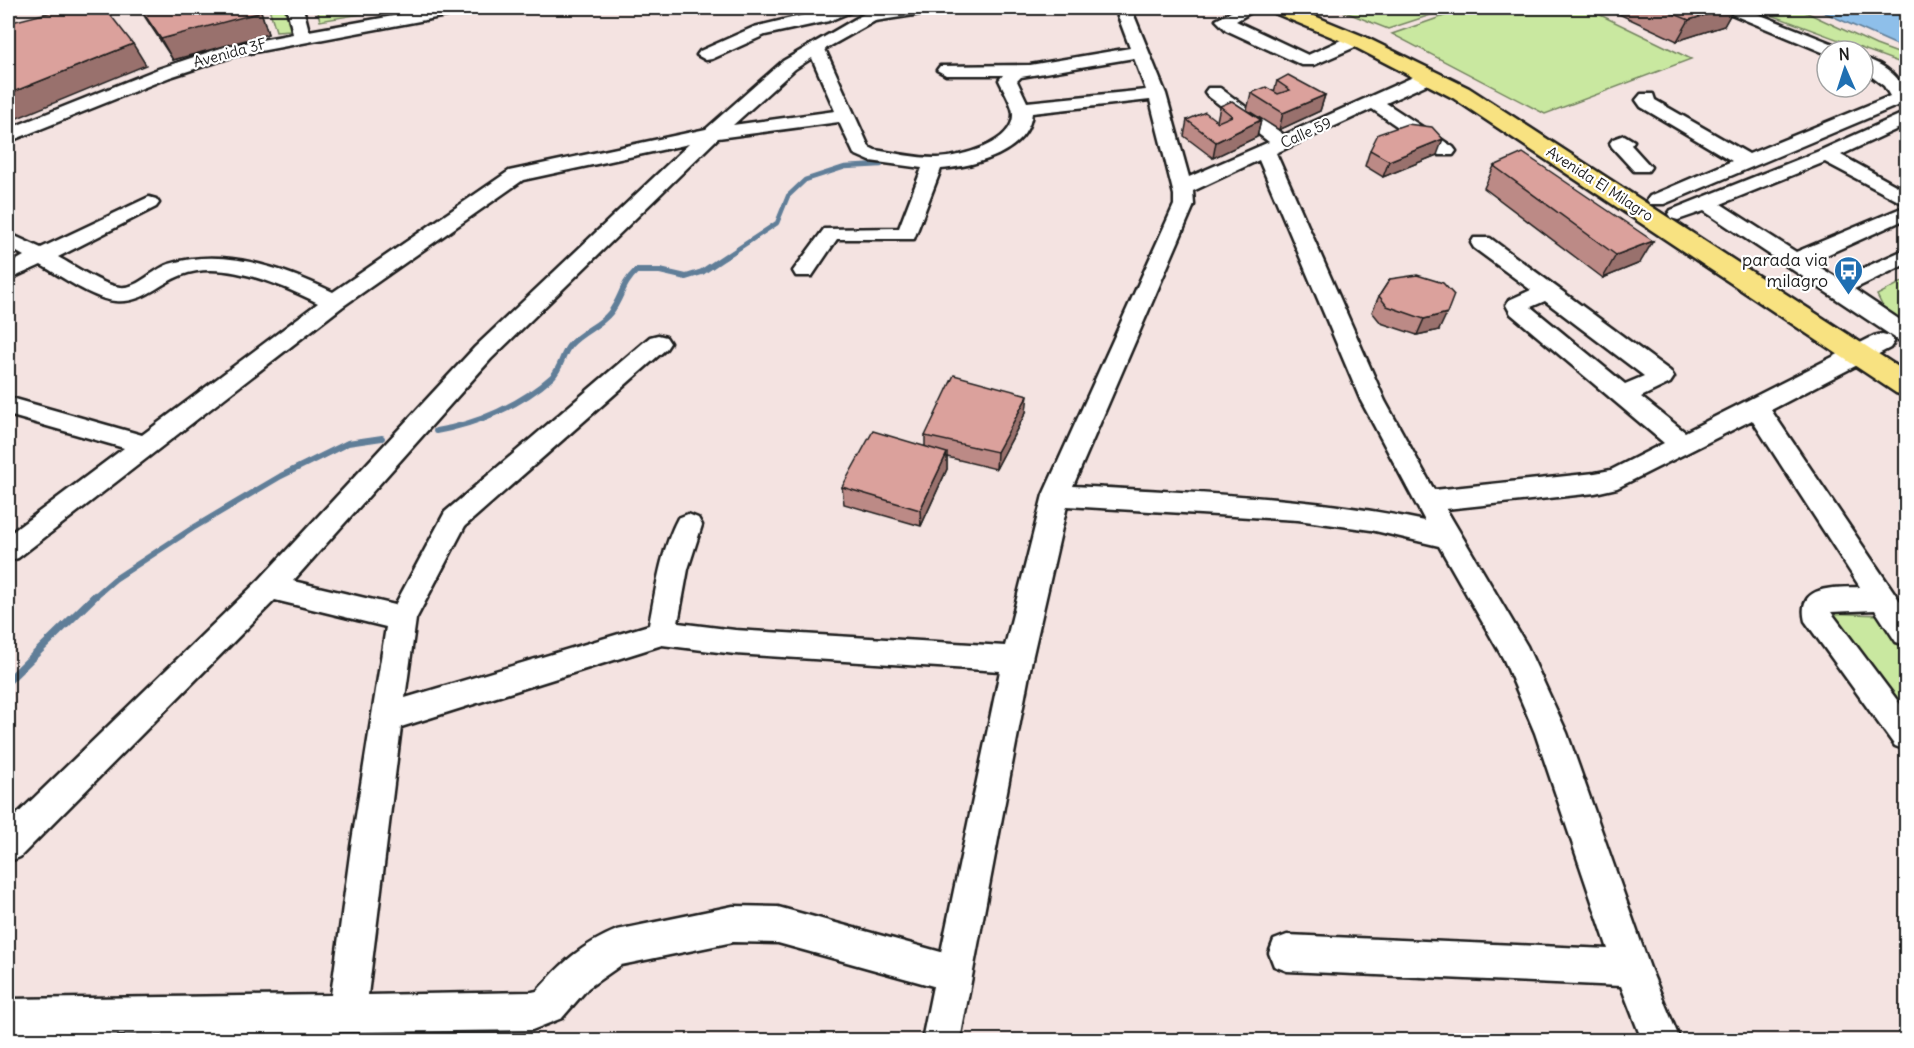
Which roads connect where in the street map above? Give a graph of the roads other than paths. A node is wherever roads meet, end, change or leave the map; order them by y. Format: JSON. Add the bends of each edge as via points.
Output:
{"nodes":[{"id":1,"x":78,"y":8,"type":"edge"},
{"id":2,"x":106,"y":8,"type":"edge"},
{"id":3,"x":295,"y":8,"type":"edge"},
{"id":4,"x":462,"y":8,"type":"edge"},
{"id":5,"x":847,"y":8,"type":"edge"},
{"id":6,"x":927,"y":8,"type":"edge"},
{"id":7,"x":1123,"y":8,"type":"edge"},
{"id":8,"x":1250,"y":8,"type":"edge"},
{"id":9,"x":1279,"y":8,"type":"edge"},
{"id":10,"x":1303,"y":8,"type":"edge"},
{"id":11,"x":1730,"y":8,"type":"edge"},
{"id":12,"x":877,"y":12,"type":"edge"},
{"id":13,"x":50,"y":16,"type":"edge"},
{"id":14,"x":8,"y":28,"type":"edge"},
{"id":15,"x":8,"y":36,"type":"edge"},
{"id":16,"x":302,"y":36,"type":"junction"},
{"id":17,"x":1356,"y":40,"type":"junction"},
{"id":18,"x":1815,"y":43,"type":"edge"},
{"id":19,"x":816,"y":47,"type":"junction"},
{"id":20,"x":1139,"y":52,"type":"junction"},
{"id":21,"x":706,"y":55,"type":"dead end"},
{"id":22,"x":946,"y":70,"type":"dead end"},
{"id":23,"x":1033,"y":70,"type":"junction"},
{"id":24,"x":1875,"y":70,"type":"edge"},
{"id":25,"x":1428,"y":77,"type":"junction"},
{"id":26,"x":1214,"y":92,"type":"dead end"},
{"id":27,"x":1157,"y":94,"type":"junction"},
{"id":28,"x":1647,"y":98,"type":"dead end"},
{"id":29,"x":1373,"y":102,"type":"junction"},
{"id":30,"x":1023,"y":108,"type":"junction"},
{"id":31,"x":846,"y":115,"type":"junction"},
{"id":32,"x":1906,"y":118,"type":"edge"},
{"id":33,"x":714,"y":133,"type":"junction"},
{"id":34,"x":8,"y":136,"type":"edge"},
{"id":35,"x":1624,"y":141,"type":"dead end"},
{"id":36,"x":1274,"y":148,"type":"junction"},
{"id":37,"x":1446,"y":151,"type":"dead end"},
{"id":38,"x":1826,"y":155,"type":"junction"},
{"id":39,"x":1746,"y":161,"type":"junction"},
{"id":40,"x":933,"y":164,"type":"junction"},
{"id":41,"x":1641,"y":167,"type":"dead end"},
{"id":42,"x":1182,"y":188,"type":"junction"},
{"id":43,"x":1906,"y":199,"type":"edge"},
{"id":44,"x":1657,"y":200,"type":"junction"},
{"id":45,"x":149,"y":203,"type":"dead end"},
{"id":46,"x":1707,"y":204,"type":"junction"},
{"id":47,"x":1906,"y":212,"type":"edge"},
{"id":48,"x":1678,"y":214,"type":"junction"},
{"id":49,"x":8,"y":239,"type":"edge"},
{"id":50,"x":1482,"y":243,"type":"dead end"},
{"id":51,"x":40,"y":255,"type":"junction"},
{"id":52,"x":1906,"y":256,"type":"edge"},
{"id":53,"x":1794,"y":261,"type":"junction"},
{"id":54,"x":804,"y":271,"type":"dead end"},
{"id":55,"x":8,"y":273,"type":"edge"},
{"id":56,"x":1838,"y":288,"type":"junction"},
{"id":57,"x":1547,"y":291,"type":"junction"},
{"id":58,"x":334,"y":302,"type":"junction"},
{"id":59,"x":1906,"y":335,"type":"edge"},
{"id":60,"x":1882,"y":342,"type":"junction"},
{"id":61,"x":658,"y":343,"type":"dead end"},
{"id":62,"x":1857,"y":353,"type":"junction"},
{"id":63,"x":1906,"y":358,"type":"edge"},
{"id":64,"x":1906,"y":386,"type":"edge"},
{"id":65,"x":1623,"y":395,"type":"junction"},
{"id":66,"x":1755,"y":405,"type":"junction"},
{"id":67,"x":18,"y":409,"type":"edge"},
{"id":68,"x":8,"y":427,"type":"edge"},
{"id":69,"x":1682,"y":444,"type":"junction"},
{"id":70,"x":146,"y":445,"type":"junction"},
{"id":71,"x":1056,"y":495,"type":"junction"},
{"id":72,"x":1427,"y":501,"type":"junction"},
{"id":73,"x":688,"y":525,"type":"dead end"},
{"id":74,"x":1448,"y":537,"type":"junction"},
{"id":75,"x":8,"y":550,"type":"edge"},
{"id":76,"x":270,"y":587,"type":"junction"},
{"id":77,"x":1884,"y":598,"type":"junction"},
{"id":78,"x":402,"y":619,"type":"junction"},
{"id":79,"x":662,"y":633,"type":"junction"},
{"id":80,"x":1906,"y":633,"type":"edge"},
{"id":81,"x":1017,"y":659,"type":"junction"},
{"id":82,"x":386,"y":718,"type":"junction"},
{"id":83,"x":1906,"y":736,"type":"edge"},
{"id":84,"x":8,"y":846,"type":"edge"},
{"id":85,"x":1287,"y":953,"type":"dead end"},
{"id":86,"x":1632,"y":968,"type":"junction"},
{"id":87,"x":954,"y":974,"type":"junction"},
{"id":88,"x":347,"y":1015,"type":"junction"},
{"id":89,"x":8,"y":1018,"type":"edge"},
{"id":90,"x":941,"y":1041,"type":"edge"},
{"id":91,"x":1660,"y":1041,"type":"edge"}],
"edges":[{"from":1,"to":13,"type":"street"},
{"from":2,"to":13,"type":"street"},
{"from":3,"to":16,"type":"street"},
{"from":4,"to":16,"type":"street","name":"Avenida 3F"},
{"from":5,"to":21,"type":"street","via":[[760,31]]},
{"from":6,"to":12,"type":"street"},
{"from":7,"to":20,"type":"street"},
{"from":8,"to":17,"type":"street","via":[[1224,20],[1301,60],[1315,60]]},
{"from":9,"to":17,"type":"main road","name":"Avenida El Milagro"},
{"from":10,"to":44,"type":"main road","name":"Avenida El Milagro","via":[[1505,104]]},
{"from":11,"to":18,"type":"street"},
{"from":12,"to":19,"type":"street"},
{"from":13,"to":14,"type":"street"},
{"from":13,"to":15,"type":"street"},
{"from":16,"to":34,"type":"street","name":"Avenida 3F","via":[[230,51],[175,69]]},
{"from":17,"to":25,"type":"main road","name":"Avenida El Milagro"},
{"from":19,"to":31,"type":"street"},
{"from":19,"to":33,"type":"street","via":[[789,65]]},
{"from":20,"to":23,"type":"street"},
{"from":20,"to":27,"type":"street"},
{"from":22,"to":23,"type":"street"},
{"from":23,"to":30,"type":"street","via":[[1015,73],[1008,80]]},
{"from":24,"to":39,"type":"street","via":[[1900,98]]},
{"from":25,"to":29,"type":"street","name":"Calle 59"},
{"from":25,"to":62,"type":"main road","name":"Avenida El Milagro","via":[[1461,93]]},
{"from":26,"to":36,"type":"street"},
{"from":27,"to":30,"type":"street"},
{"from":27,"to":42,"type":"street"},
{"from":28,"to":39,"type":"street","via":[[1647,103]]},
{"from":29,"to":36,"type":"street","name":"Calle 59"},
{"from":29,"to":37,"type":"street"},
{"from":30,"to":40,"type":"street","via":[[1020,125],[1006,142],[979,156]]},
{"from":31,"to":33,"type":"street"},
{"from":31,"to":40,"type":"street","via":[[865,153]]},
{"from":32,"to":38,"type":"street"},
{"from":33,"to":58,"type":"street","via":[[516,175]]},
{"from":33,"to":76,"type":"street","via":[[483,353]]},
{"from":35,"to":41,"type":"street","via":[[1620,143],[1622,147]]},
{"from":36,"to":42,"type":"street","name":"Calle 59"},
{"from":36,"to":72,"type":"street","via":[[1373,401]]},
{"from":38,"to":43,"type":"street"},
{"from":38,"to":46,"type":"street"},
{"from":39,"to":44,"type":"street"},
{"from":40,"to":54,"type":"street","via":[[910,232],[831,233]]},
{"from":42,"to":71,"type":"street","via":[[1184,205]]},
{"from":44,"to":48,"type":"main road","name":"Avenida El Milagro"},
{"from":45,"to":51,"type":"street"},
{"from":46,"to":48,"type":"street"},
{"from":46,"to":53,"type":"street"},
{"from":47,"to":53,"type":"street"},
{"from":48,"to":60,"type":"main road","name":"Avenida El Milagro"},
{"from":49,"to":51,"type":"street"},
{"from":50,"to":57,"type":"street"},
{"from":51,"to":55,"type":"street"},
{"from":51,"to":58,"type":"street","via":[[112,294],[128,296],[143,291],[174,270],[209,264],[283,278]]},
{"from":52,"to":56,"type":"street"},
{"from":53,"to":56,"type":"street"},
{"from":56,"to":59,"type":"street"},
{"from":57,"to":65,"type":"street","via":[[1517,305],[1519,309]]},
{"from":57,"to":65,"type":"street","via":[[1662,377]]},
{"from":58,"to":70,"type":"street"},
{"from":60,"to":62,"type":"street"},
{"from":60,"to":63,"type":"main road","name":"Avenida El Milagro"},
{"from":61,"to":78,"type":"street","via":[[455,519]]},
{"from":62,"to":64,"type":"main road","name":"Avenida El Milagro"},
{"from":62,"to":66,"type":"street"},
{"from":65,"to":69,"type":"street"},
{"from":66,"to":69,"type":"street"},
{"from":66,"to":77,"type":"street"},
{"from":67,"to":68,"type":"street"},
{"from":67,"to":70,"type":"street"},
{"from":69,"to":72,"type":"street","via":[[1606,481]]},
{"from":70,"to":75,"type":"street"},
{"from":71,"to":74,"type":"street","via":[[1298,510],[1371,520]]},
{"from":71,"to":81,"type":"street"},
{"from":72,"to":74,"type":"street"},
{"from":73,"to":79,"type":"street","via":[[674,569]]},
{"from":74,"to":86,"type":"street","via":[[1517,655],[1551,733]]},
{"from":76,"to":78,"type":"street"},
{"from":76,"to":84,"type":"street"},
{"from":77,"to":80,"type":"street"},
{"from":77,"to":83,"type":"street","via":[[1826,600],[1816,608],[1819,621]]},
{"from":78,"to":82,"type":"street"},
{"from":79,"to":81,"type":"street","via":[[735,642]]},
{"from":79,"to":82,"type":"street"},
{"from":81,"to":87,"type":"street"},
{"from":82,"to":88,"type":"street"},
{"from":85,"to":86,"type":"street"},
{"from":86,"to":91,"type":"street"},
{"from":87,"to":88,"type":"street","via":[[778,926],[733,924],[617,948],[575,975],[549,1005],[532,1011]]},
{"from":87,"to":90,"type":"street"},
{"from":88,"to":89,"type":"street"}]}
